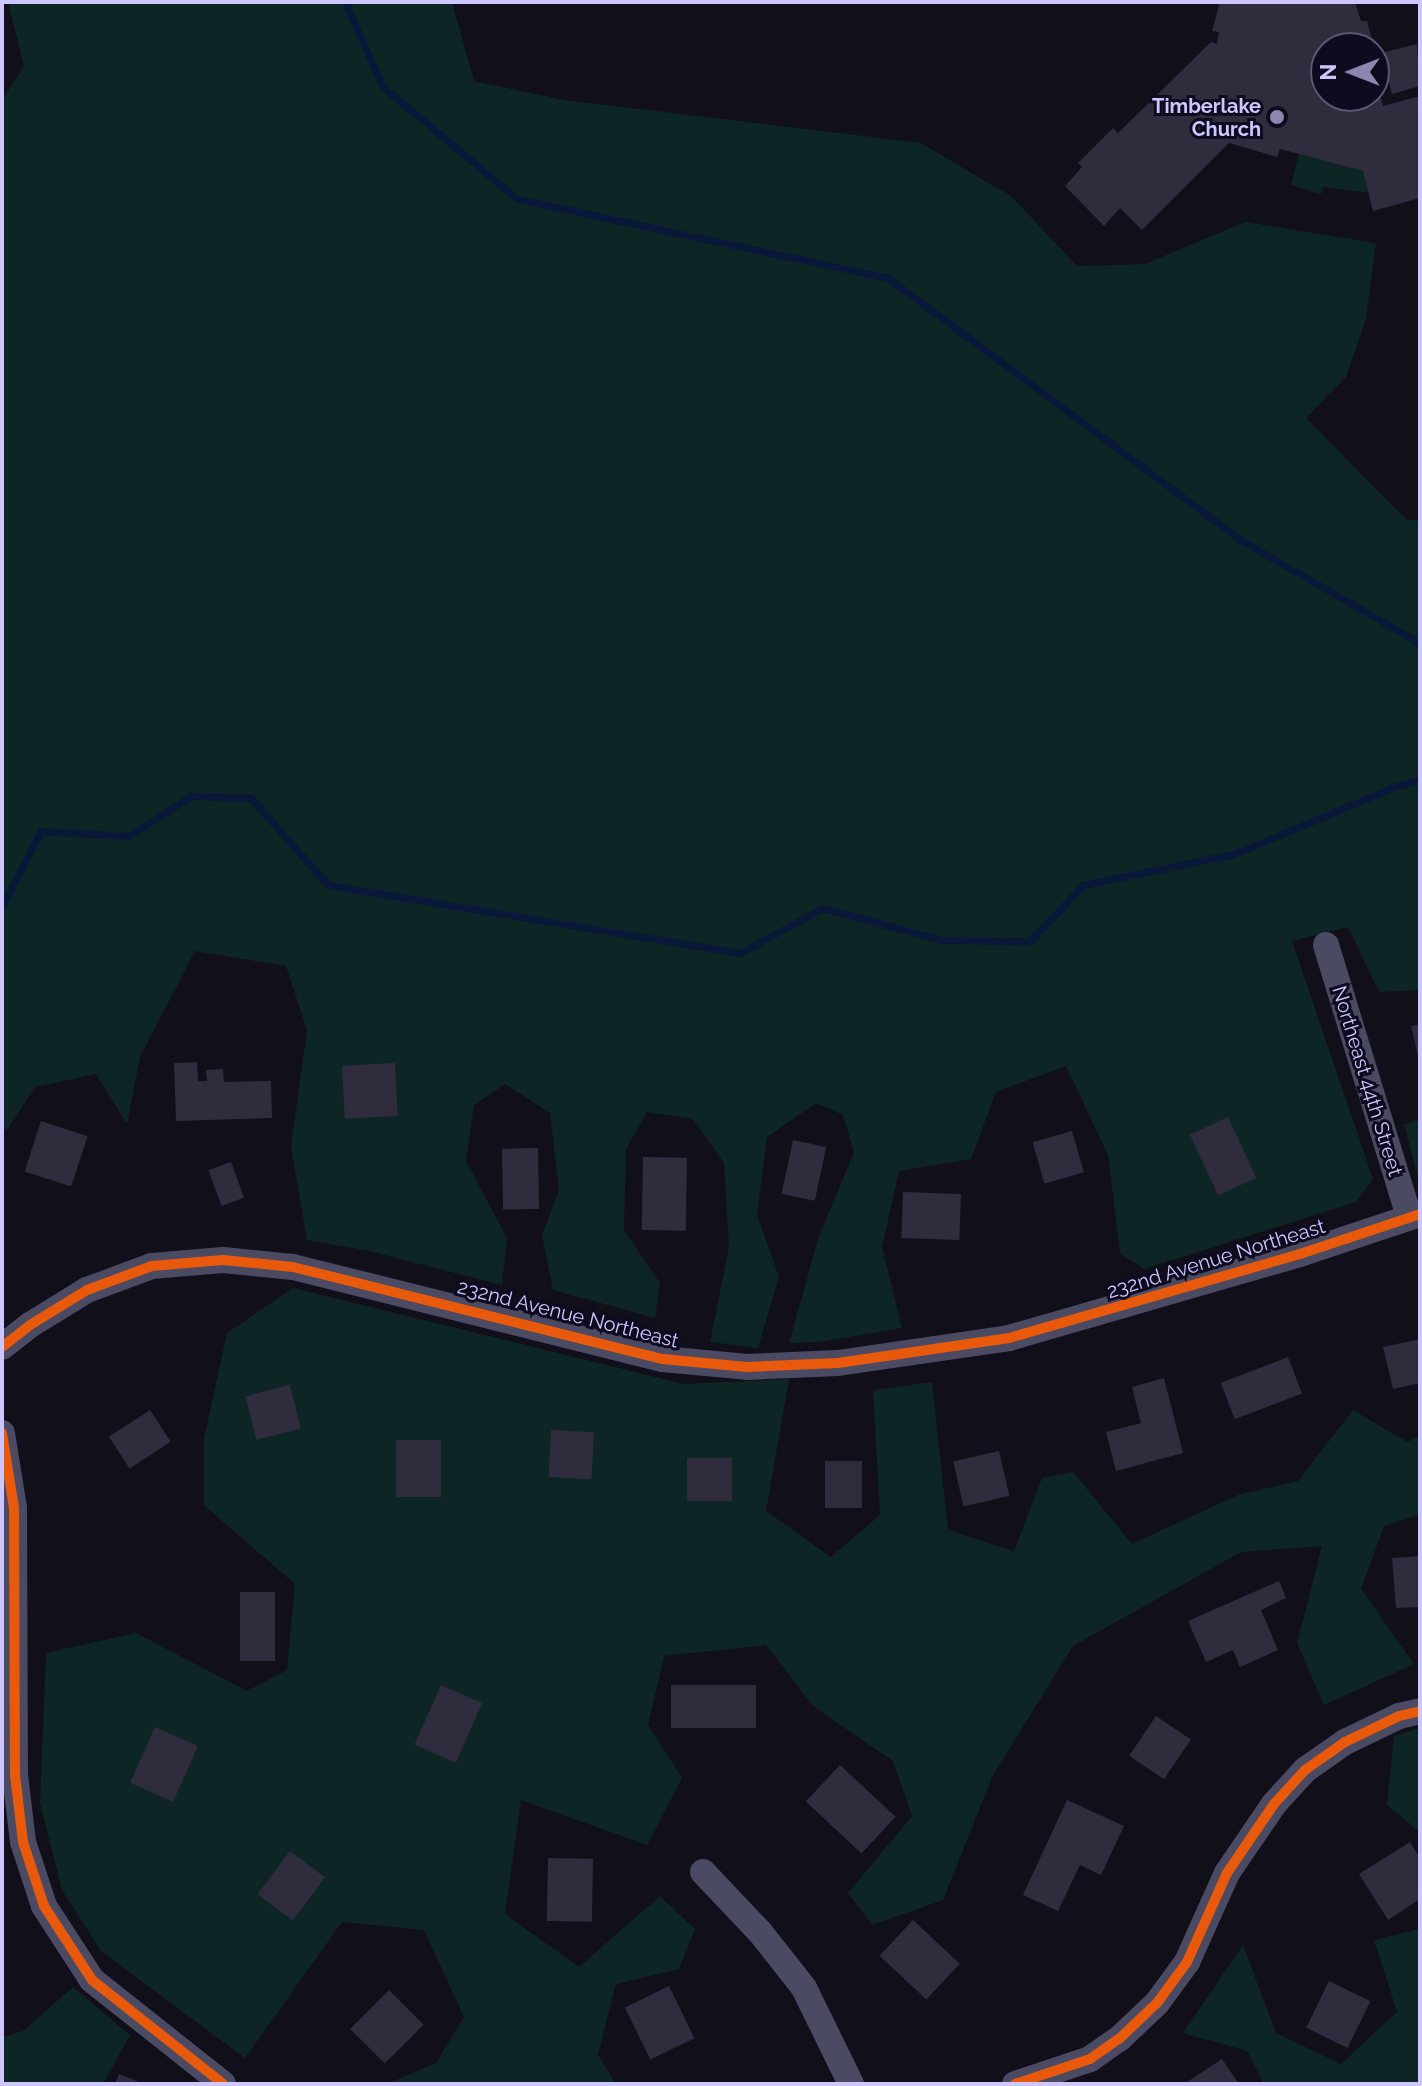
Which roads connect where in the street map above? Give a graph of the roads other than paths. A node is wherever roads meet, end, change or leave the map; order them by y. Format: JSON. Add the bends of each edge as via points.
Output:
{"nodes":[{"id":1,"x":1326,"y":945,"type":"dead end"},
{"id":2,"x":1414,"y":1215,"type":"edge"},
{"id":3,"x":2,"y":1347,"type":"edge"},
{"id":4,"x":2,"y":1433,"type":"edge"},
{"id":5,"x":1420,"y":1711,"type":"edge"},
{"id":6,"x":703,"y":1872,"type":"dead end"},
{"id":7,"x":223,"y":2084,"type":"edge"},
{"id":8,"x":851,"y":2084,"type":"edge"},
{"id":9,"x":1015,"y":2084,"type":"edge"}],
"edges":[{"from":1,"to":2,"type":"street","name":"Northeast 44th Street"},
{"from":2,"to":3,"type":"street","name":"232nd Avenue Northeast","via":[[1009,1338],[838,1363],[747,1367],[663,1359],[293,1267],[223,1260],[152,1266],[87,1290]]},
{"from":4,"to":7,"type":"street","via":[[14,1508],[15,1775],[23,1842],[44,1906],[92,1980]]},
{"from":5,"to":9,"type":"street","via":[[1345,1742],[1284,1792],[1227,1873],[1187,1962],[1157,2003],[1119,2039],[1090,2059]]},
{"from":6,"to":8,"type":"street","via":[[804,1988]]}]}
